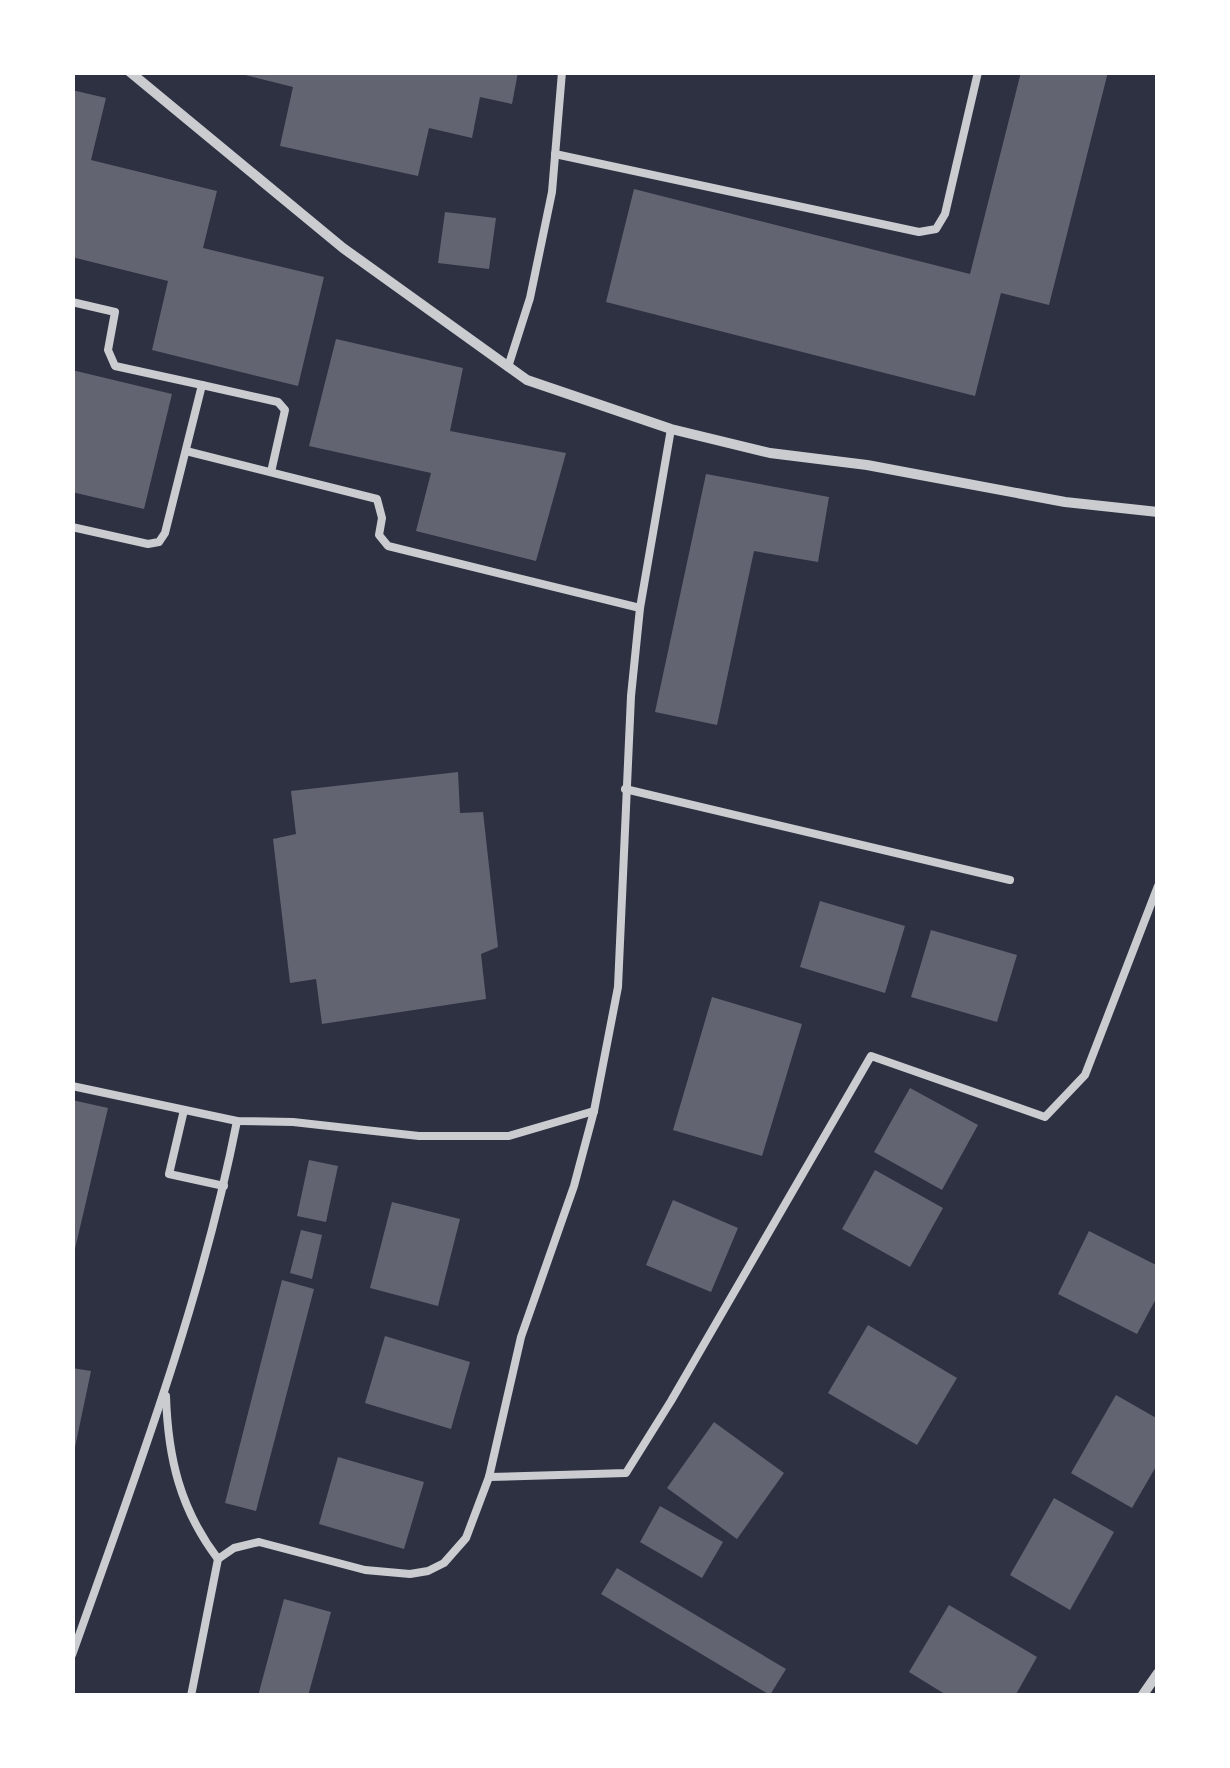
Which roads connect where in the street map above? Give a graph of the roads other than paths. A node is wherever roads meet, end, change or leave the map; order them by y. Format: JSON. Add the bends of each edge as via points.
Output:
{"nodes":[{"id":1,"x":130,"y":72,"type":"edge"},
{"id":2,"x":562,"y":72,"type":"edge"},
{"id":3,"x":978,"y":72,"type":"edge"},
{"id":4,"x":555,"y":154,"type":"junction"},
{"id":5,"x":72,"y":302,"type":"edge"},
{"id":6,"x":508,"y":367,"type":"junction"},
{"id":7,"x":202,"y":385,"type":"junction"},
{"id":8,"x":671,"y":428,"type":"junction"},
{"id":9,"x":186,"y":450,"type":"junction"},
{"id":10,"x":272,"y":472,"type":"junction"},
{"id":11,"x":1158,"y":512,"type":"edge"},
{"id":12,"x":72,"y":526,"type":"edge"},
{"id":13,"x":640,"y":608,"type":"junction"},
{"id":14,"x":625,"y":789,"type":"junction"},
{"id":15,"x":1010,"y":880,"type":"dead end"},
{"id":16,"x":1158,"y":886,"type":"edge"},
{"id":17,"x":72,"y":1086,"type":"edge"},
{"id":18,"x":184,"y":1110,"type":"junction"},
{"id":19,"x":594,"y":1111,"type":"junction"},
{"id":20,"x":237,"y":1121,"type":"junction"},
{"id":21,"x":224,"y":1186,"type":"junction"},
{"id":22,"x":166,"y":1388,"type":"junction"},
{"id":23,"x":488,"y":1477,"type":"junction"},
{"id":24,"x":218,"y":1559,"type":"junction"},
{"id":25,"x":72,"y":1656,"type":"edge"},
{"id":26,"x":1158,"y":1674,"type":"edge"},
{"id":27,"x":191,"y":1696,"type":"edge"},
{"id":28,"x":1142,"y":1696,"type":"edge"}],
"edges":[{"from":1,"to":6,"type":"street","via":[[343,248]]},
{"from":2,"to":4,"type":"lane"},
{"from":3,"to":4,"type":"lane","via":[[945,214],[936,228],[919,232]]},
{"from":4,"to":6,"type":"lane","via":[[530,298]]},
{"from":5,"to":7,"type":"lane","via":[[115,312],[108,350],[115,366]]},
{"from":6,"to":8,"type":"street","via":[[527,380]]},
{"from":7,"to":9,"type":"lane"},
{"from":7,"to":10,"type":"lane","via":[[278,402],[286,410]]},
{"from":8,"to":11,"type":"street","via":[[770,453]]},
{"from":8,"to":13,"type":"lane"},
{"from":9,"to":10,"type":"lane"},
{"from":9,"to":12,"type":"lane","via":[[158,542]]},
{"from":10,"to":13,"type":"lane","via":[[378,499],[379,535],[388,546]]},
{"from":13,"to":14,"type":"lane"},
{"from":14,"to":15,"type":"lane"},
{"from":14,"to":19,"type":"lane","via":[[618,987]]},
{"from":16,"to":23,"type":"lane","via":[[1085,1075],[1045,1117],[871,1056],[626,1473]]},
{"from":17,"to":18,"type":"lane"},
{"from":18,"to":20,"type":"lane"},
{"from":18,"to":21,"type":"lane","via":[[169,1174]]},
{"from":19,"to":20,"type":"lane","via":[[509,1136],[472,1138]]},
{"from":19,"to":23,"type":"lane","via":[[521,1337]]},
{"from":20,"to":21,"type":"lane"},
{"from":21,"to":22,"type":"lane"},
{"from":22,"to":24,"type":"lane","via":[[174,1472],[188,1511]]},
{"from":22,"to":25,"type":"lane"},
{"from":23,"to":24,"type":"lane","via":[[466,1538],[428,1571],[365,1570],[259,1542]]},
{"from":24,"to":27,"type":"lane"},
{"from":26,"to":28,"type":"street"}]}
